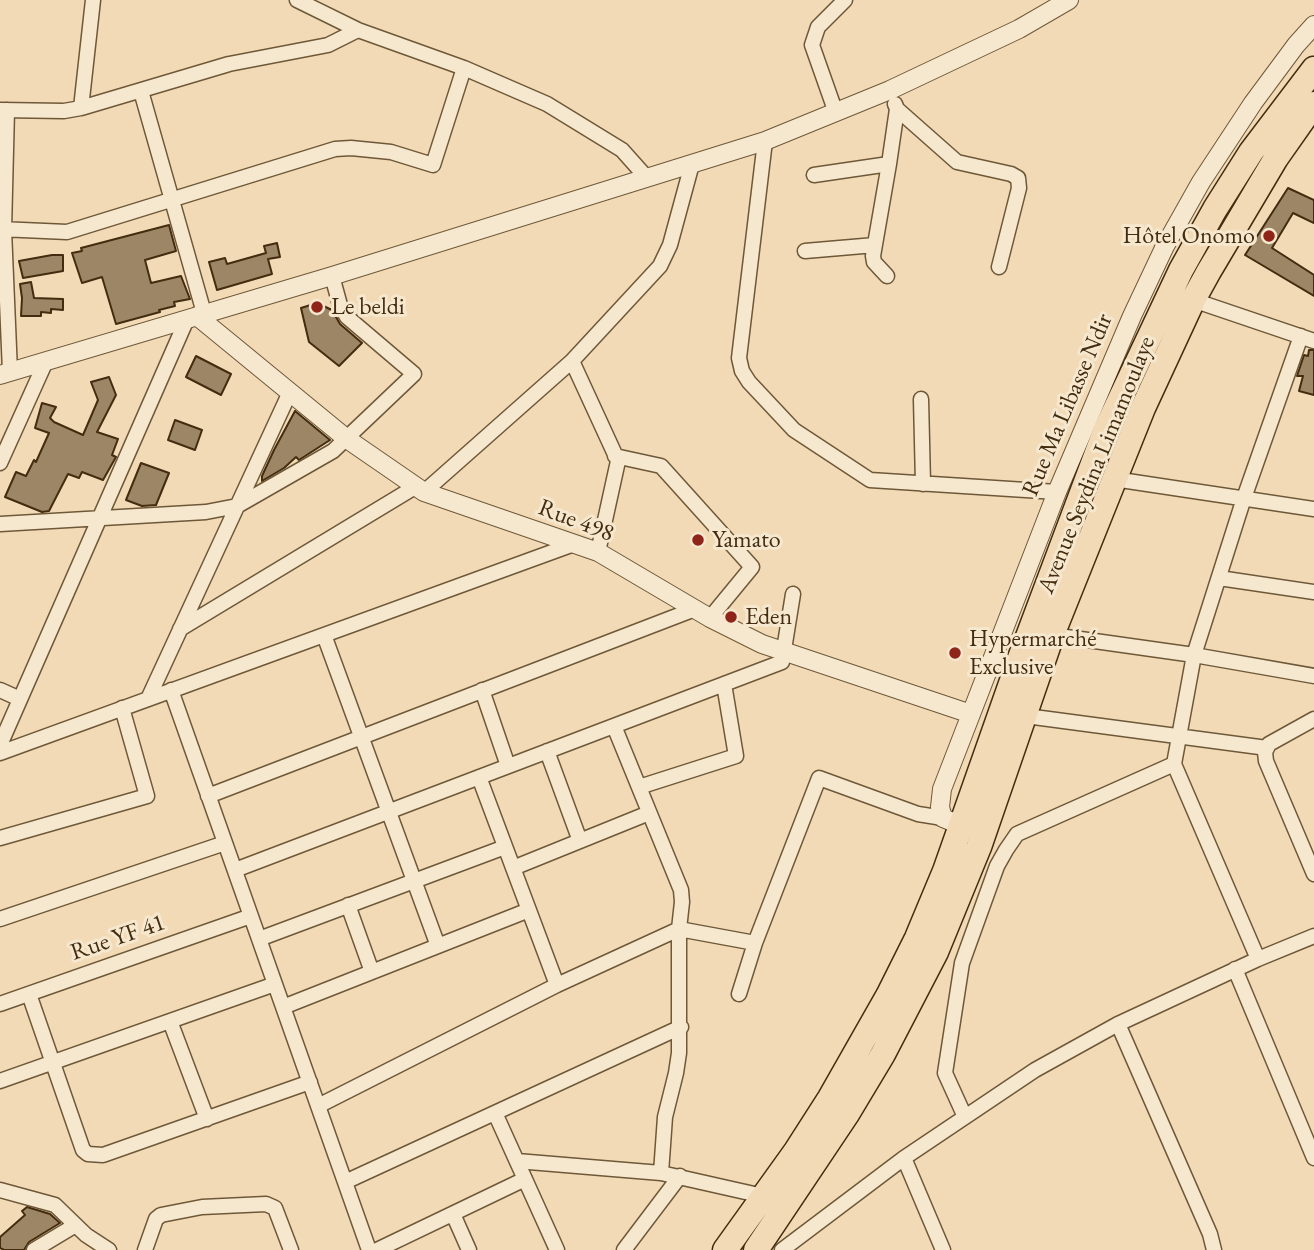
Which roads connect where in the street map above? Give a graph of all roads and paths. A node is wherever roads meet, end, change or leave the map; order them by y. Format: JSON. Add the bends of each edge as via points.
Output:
{"nodes":[{"id":1,"x":93,"y":0,"type":"edge"},
{"id":2,"x":297,"y":0,"type":"edge"},
{"id":3,"x":845,"y":0,"type":"edge"},
{"id":4,"x":1069,"y":0,"type":"edge"},
{"id":5,"x":1314,"y":25,"type":"edge"},
{"id":6,"x":358,"y":30,"type":"junction"},
{"id":7,"x":464,"y":68,"type":"junction"},
{"id":8,"x":1314,"y":69,"type":"edge"},
{"id":9,"x":890,"y":90,"type":"junction"},
{"id":10,"x":141,"y":92,"type":"junction"},
{"id":11,"x":1314,"y":104,"type":"edge"},
{"id":12,"x":81,"y":108,"type":"junction"},
{"id":13,"x":897,"y":109,"type":"junction"},
{"id":14,"x":4,"y":110,"type":"edge"},
{"id":15,"x":836,"y":113,"type":"junction"},
{"id":16,"x":765,"y":141,"type":"junction"},
{"id":17,"x":692,"y":164,"type":"junction"},
{"id":18,"x":889,"y":164,"type":"junction"},
{"id":19,"x":814,"y":175,"type":"dead end"},
{"id":20,"x":647,"y":178,"type":"junction"},
{"id":21,"x":171,"y":199,"type":"junction"},
{"id":22,"x":2,"y":230,"type":"edge"},
{"id":23,"x":874,"y":245,"type":"junction"},
{"id":24,"x":805,"y":251,"type":"dead end"},
{"id":25,"x":999,"y":267,"type":"dead end"},
{"id":26,"x":332,"y":276,"type":"junction"},
{"id":27,"x":887,"y":276,"type":"dead end"},
{"id":28,"x":1193,"y":300,"type":"junction"},
{"id":29,"x":196,"y":316,"type":"junction"},
{"id":30,"x":1308,"y":338,"type":"edge"},
{"id":31,"x":46,"y":361,"type":"junction"},
{"id":32,"x":572,"y":361,"type":"junction"},
{"id":33,"x":5,"y":373,"type":"edge"},
{"id":34,"x":290,"y":392,"type":"junction"},
{"id":35,"x":921,"y":399,"type":"dead end"},
{"id":36,"x":347,"y":439,"type":"junction"},
{"id":37,"x":615,"y":456,"type":"junction"},
{"id":38,"x":0,"y":463,"type":"edge"},
{"id":39,"x":1114,"y":479,"type":"junction"},
{"id":40,"x":923,"y":484,"type":"junction"},
{"id":41,"x":420,"y":490,"type":"junction"},
{"id":42,"x":1057,"y":492,"type":"junction"},
{"id":43,"x":1244,"y":498,"type":"junction"},
{"id":44,"x":237,"y":506,"type":"junction"},
{"id":45,"x":1314,"y":509,"type":"edge"},
{"id":46,"x":99,"y":518,"type":"junction"},
{"id":47,"x":0,"y":524,"type":"edge"},
{"id":48,"x":574,"y":544,"type":"junction"},
{"id":49,"x":598,"y":552,"type":"junction"},
{"id":50,"x":1219,"y":578,"type":"junction"},
{"id":51,"x":1314,"y":592,"type":"edge"},
{"id":52,"x":793,"y":594,"type":"dead end"},
{"id":53,"x":702,"y":613,"type":"junction"},
{"id":54,"x":180,"y":629,"type":"junction"},
{"id":55,"x":324,"y":635,"type":"junction"},
{"id":56,"x":1052,"y":635,"type":"junction"},
{"id":57,"x":783,"y":652,"type":"junction"},
{"id":58,"x":1194,"y":655,"type":"junction"},
{"id":59,"x":1314,"y":676,"type":"edge"},
{"id":60,"x":724,"y":684,"type":"junction"},
{"id":61,"x":0,"y":690,"type":"edge"},
{"id":62,"x":171,"y":690,"type":"junction"},
{"id":63,"x":482,"y":690,"type":"junction"},
{"id":64,"x":20,"y":699,"type":"junction"},
{"id":65,"x":148,"y":699,"type":"junction"},
{"id":66,"x":122,"y":708,"type":"junction"},
{"id":67,"x":971,"y":714,"type":"junction"},
{"id":68,"x":1026,"y":716,"type":"junction"},
{"id":69,"x":1314,"y":719,"type":"edge"},
{"id":70,"x":614,"y":726,"type":"junction"},
{"id":71,"x":1178,"y":736,"type":"junction"},
{"id":72,"x":362,"y":737,"type":"junction"},
{"id":73,"x":0,"y":745,"type":"edge"},
{"id":74,"x":1267,"y":748,"type":"junction"},
{"id":75,"x":547,"y":751,"type":"junction"},
{"id":76,"x":0,"y":753,"type":"edge"},
{"id":77,"x":1174,"y":764,"type":"junction"},
{"id":78,"x":508,"y":766,"type":"junction"},
{"id":79,"x":479,"y":777,"type":"junction"},
{"id":80,"x":639,"y":787,"type":"junction"},
{"id":81,"x":208,"y":796,"type":"junction"},
{"id":82,"x":389,"y":811,"type":"junction"},
{"id":83,"x":649,"y":813,"type":"junction"},
{"id":84,"x":952,"y":822,"type":"junction"},
{"id":85,"x":0,"y":838,"type":"edge"},
{"id":86,"x":580,"y":841,"type":"junction"},
{"id":87,"x":225,"y":843,"type":"junction"},
{"id":88,"x":505,"y":847,"type":"junction"},
{"id":89,"x":513,"y":868,"type":"junction"},
{"id":90,"x":235,"y":870,"type":"junction"},
{"id":91,"x":1314,"y":874,"type":"edge"},
{"id":92,"x":414,"y":881,"type":"junction"},
{"id":93,"x":348,"y":905,"type":"junction"},
{"id":94,"x":529,"y":910,"type":"junction"},
{"id":95,"x":251,"y":916,"type":"junction"},
{"id":96,"x":0,"y":919,"type":"edge"},
{"id":97,"x":679,"y":929,"type":"junction"},
{"id":98,"x":1314,"y":938,"type":"edge"},
{"id":99,"x":259,"y":939,"type":"junction"},
{"id":100,"x":755,"y":943,"type":"junction"},
{"id":101,"x":438,"y":946,"type":"junction"},
{"id":102,"x":1258,"y":958,"type":"junction"},
{"id":103,"x":1236,"y":969,"type":"junction"},
{"id":104,"x":372,"y":972,"type":"junction"},
{"id":105,"x":275,"y":984,"type":"junction"},
{"id":106,"x":556,"y":985,"type":"junction"},
{"id":107,"x":29,"y":993,"type":"junction"},
{"id":108,"x":739,"y":994,"type":"dead end"},
{"id":109,"x":0,"y":1004,"type":"edge"},
{"id":110,"x":283,"y":1007,"type":"junction"},
{"id":111,"x":170,"y":1021,"type":"junction"},
{"id":112,"x":1118,"y":1024,"type":"junction"},
{"id":113,"x":681,"y":1027,"type":"junction"},
{"id":114,"x":53,"y":1063,"type":"junction"},
{"id":115,"x":0,"y":1081,"type":"edge"},
{"id":116,"x":310,"y":1082,"type":"junction"},
{"id":117,"x":318,"y":1105,"type":"junction"},
{"id":118,"x":495,"y":1113,"type":"junction"},
{"id":119,"x":965,"y":1117,"type":"junction"},
{"id":120,"x":207,"y":1119,"type":"junction"},
{"id":121,"x":904,"y":1158,"type":"junction"},
{"id":122,"x":1314,"y":1158,"type":"edge"},
{"id":123,"x":517,"y":1161,"type":"junction"},
{"id":124,"x":661,"y":1173,"type":"junction"},
{"id":125,"x":680,"y":1177,"type":"junction"},
{"id":126,"x":525,"y":1179,"type":"junction"},
{"id":127,"x":345,"y":1182,"type":"junction"},
{"id":128,"x":0,"y":1190,"type":"edge"},
{"id":129,"x":763,"y":1196,"type":"junction"},
{"id":130,"x":453,"y":1214,"type":"junction"},
{"id":131,"x":74,"y":1226,"type":"junction"},
{"id":132,"x":34,"y":1250,"type":"edge"},
{"id":133,"x":109,"y":1250,"type":"edge"},
{"id":134,"x":145,"y":1250,"type":"edge"},
{"id":135,"x":291,"y":1250,"type":"edge"},
{"id":136,"x":369,"y":1250,"type":"edge"},
{"id":137,"x":377,"y":1250,"type":"edge"},
{"id":138,"x":469,"y":1250,"type":"edge"},
{"id":139,"x":557,"y":1250,"type":"edge"},
{"id":140,"x":624,"y":1250,"type":"edge"},
{"id":141,"x":725,"y":1250,"type":"edge"},
{"id":142,"x":756,"y":1250,"type":"edge"},
{"id":143,"x":782,"y":1250,"type":"edge"},
{"id":144,"x":943,"y":1250,"type":"edge"},
{"id":145,"x":1213,"y":1250,"type":"edge"}],
"edges":[{"from":1,"to":12,"type":"street"},
{"from":2,"to":6,"type":"street"},
{"from":3,"to":15,"type":"street","via":[[818,27],[812,45]]},
{"from":4,"to":9,"type":"street"},
{"from":5,"to":42,"type":"street","name":"Rue Ma Libasse Ndir","via":[[1253,103],[1165,246]]},
{"from":6,"to":7,"type":"street"},
{"from":6,"to":10,"type":"street","via":[[328,45],[229,64]]},
{"from":7,"to":20,"type":"street","via":[[547,104],[622,150]]},
{"from":7,"to":21,"type":"street","via":[[432,164],[391,152],[335,149]]},
{"from":8,"to":84,"type":"highway","name":"Avenue Seydina Limamoulaye","via":[[1251,152],[1181,270],[1106,429]]},
{"from":9,"to":13,"type":"street"},
{"from":9,"to":15,"type":"street"},
{"from":10,"to":12,"type":"street"},
{"from":10,"to":21,"type":"street"},
{"from":11,"to":28,"type":"highway","name":"Avenue Seydina Limamoulaye","via":[[1276,158]]},
{"from":12,"to":14,"type":"street"},
{"from":13,"to":18,"type":"street"},
{"from":13,"to":25,"type":"street","via":[[957,162],[1018,178]]},
{"from":14,"to":22,"type":"street"},
{"from":15,"to":16,"type":"street"},
{"from":16,"to":17,"type":"street"},
{"from":16,"to":40,"type":"street","via":[[739,358],[742,371],[794,430],[864,477]]},
{"from":17,"to":20,"type":"street"},
{"from":17,"to":32,"type":"street","via":[[660,265]]},
{"from":18,"to":19,"type":"street"},
{"from":18,"to":23,"type":"street"},
{"from":20,"to":26,"type":"street"},
{"from":21,"to":22,"type":"street","via":[[67,232]]},
{"from":21,"to":29,"type":"street"},
{"from":22,"to":33,"type":"street"},
{"from":23,"to":24,"type":"street"},
{"from":23,"to":27,"type":"street","via":[[874,262]]},
{"from":26,"to":29,"type":"street"},
{"from":26,"to":36,"type":"street","via":[[347,317],[414,374]]},
{"from":28,"to":30,"type":"street"},
{"from":28,"to":39,"type":"highway","name":"Avenue Seydina Limamoulaye"},
{"from":29,"to":31,"type":"street"},
{"from":29,"to":34,"type":"street","name":"Rue 498"},
{"from":29,"to":46,"type":"street"},
{"from":30,"to":43,"type":"street"},
{"from":31,"to":33,"type":"street"},
{"from":31,"to":38,"type":"street"},
{"from":32,"to":37,"type":"street"},
{"from":32,"to":41,"type":"street"},
{"from":34,"to":36,"type":"street","name":"Rue 498"},
{"from":34,"to":44,"type":"street"},
{"from":35,"to":40,"type":"street"},
{"from":36,"to":41,"type":"street","name":"Rue 498"},
{"from":36,"to":44,"type":"street"},
{"from":37,"to":49,"type":"street","via":[[618,461]]},
{"from":37,"to":53,"type":"street","via":[[661,466],[752,567]]},
{"from":39,"to":43,"type":"street"},
{"from":39,"to":56,"type":"highway","name":"Avenue Seydina Limamoulaye"},
{"from":40,"to":42,"type":"street"},
{"from":41,"to":48,"type":"street","name":"Rue 498"},
{"from":41,"to":54,"type":"street"},
{"from":42,"to":67,"type":"street","name":"Rue Ma Libasse Ndir"},
{"from":43,"to":45,"type":"street"},
{"from":43,"to":50,"type":"street"},
{"from":44,"to":46,"type":"street"},
{"from":44,"to":54,"type":"street"},
{"from":46,"to":47,"type":"street"},
{"from":46,"to":64,"type":"street"},
{"from":48,"to":49,"type":"street","name":"Rue 498"},
{"from":48,"to":55,"type":"street"},
{"from":49,"to":53,"type":"street","name":"Rue 498"},
{"from":50,"to":51,"type":"street"},
{"from":50,"to":58,"type":"street"},
{"from":52,"to":57,"type":"street"},
{"from":53,"to":57,"type":"street","name":"Rue 498"},
{"from":53,"to":63,"type":"street"},
{"from":54,"to":65,"type":"street"},
{"from":55,"to":62,"type":"street"},
{"from":55,"to":72,"type":"street"},
{"from":56,"to":58,"type":"street"},
{"from":56,"to":68,"type":"highway","name":"Avenue Seydina Limamoulaye"},
{"from":57,"to":60,"type":"street","via":[[782,662]]},
{"from":57,"to":67,"type":"street","name":"Rue 498"},
{"from":58,"to":59,"type":"street"},
{"from":58,"to":71,"type":"street"},
{"from":60,"to":70,"type":"street"},
{"from":60,"to":80,"type":"street","via":[[736,756]]},
{"from":61,"to":64,"type":"street"},
{"from":62,"to":65,"type":"street"},
{"from":62,"to":81,"type":"street"},
{"from":63,"to":72,"type":"street"},
{"from":63,"to":78,"type":"street"},
{"from":64,"to":73,"type":"street"},
{"from":65,"to":66,"type":"street"},
{"from":66,"to":76,"type":"street"},
{"from":66,"to":85,"type":"street","via":[[147,796]]},
{"from":67,"to":84,"type":"street","name":"Rue Ma Libasse Ndir","via":[[942,789],[940,807]]},
{"from":68,"to":71,"type":"street"},
{"from":68,"to":142,"type":"highway","name":"Avenue Seydina Limamoulaye","via":[[936,951],[847,1114]]},
{"from":69,"to":74,"type":"street"},
{"from":70,"to":75,"type":"street"},
{"from":70,"to":80,"type":"street"},
{"from":71,"to":74,"type":"street"},
{"from":71,"to":77,"type":"street"},
{"from":72,"to":81,"type":"street"},
{"from":72,"to":82,"type":"street"},
{"from":74,"to":91,"type":"street","via":[[1266,761]]},
{"from":75,"to":78,"type":"street"},
{"from":75,"to":86,"type":"street"},
{"from":77,"to":102,"type":"street"},
{"from":77,"to":119,"type":"street","via":[[1017,834],[1006,850],[962,962],[945,1073]]},
{"from":78,"to":79,"type":"street"},
{"from":79,"to":82,"type":"street"},
{"from":79,"to":88,"type":"street"},
{"from":80,"to":83,"type":"street"},
{"from":81,"to":87,"type":"street"},
{"from":82,"to":90,"type":"street"},
{"from":82,"to":92,"type":"street"},
{"from":83,"to":86,"type":"street"},
{"from":83,"to":97,"type":"street","via":[[681,891]]},
{"from":84,"to":100,"type":"street","via":[[819,778]]},
{"from":84,"to":129,"type":"highway","name":"Avenue Seydina Limamoulaye","via":[[945,872],[888,996],[830,1098]]},
{"from":86,"to":89,"type":"street"},
{"from":87,"to":90,"type":"street"},
{"from":87,"to":96,"type":"street"},
{"from":88,"to":89,"type":"street"},
{"from":88,"to":92,"type":"street"},
{"from":89,"to":94,"type":"street"},
{"from":90,"to":95,"type":"street"},
{"from":92,"to":93,"type":"street"},
{"from":92,"to":101,"type":"street"},
{"from":93,"to":99,"type":"street"},
{"from":93,"to":104,"type":"street"},
{"from":94,"to":101,"type":"street"},
{"from":94,"to":106,"type":"street"},
{"from":95,"to":99,"type":"street"},
{"from":95,"to":107,"type":"street","name":"Rue YF 41"},
{"from":97,"to":100,"type":"street"},
{"from":97,"to":106,"type":"street"},
{"from":97,"to":113,"type":"street"},
{"from":98,"to":102,"type":"street"},
{"from":99,"to":105,"type":"street"},
{"from":100,"to":108,"type":"street"},
{"from":101,"to":104,"type":"street"},
{"from":102,"to":103,"type":"street"},
{"from":103,"to":112,"type":"street"},
{"from":103,"to":122,"type":"street"},
{"from":104,"to":110,"type":"street"},
{"from":105,"to":110,"type":"street"},
{"from":105,"to":111,"type":"street"},
{"from":106,"to":117,"type":"street"},
{"from":107,"to":109,"type":"street","name":"Rue YF 41"},
{"from":107,"to":114,"type":"street"},
{"from":110,"to":116,"type":"street"},
{"from":111,"to":114,"type":"street"},
{"from":111,"to":120,"type":"street"},
{"from":112,"to":119,"type":"street","via":[[1035,1070]]},
{"from":112,"to":145,"type":"street"},
{"from":113,"to":118,"type":"street"},
{"from":113,"to":124,"type":"street","via":[[677,1073],[665,1117]]},
{"from":114,"to":115,"type":"street"},
{"from":114,"to":120,"type":"street","via":[[88,1154],[103,1155]]},
{"from":116,"to":117,"type":"street"},
{"from":116,"to":120,"type":"street"},
{"from":117,"to":127,"type":"street"},
{"from":118,"to":123,"type":"street"},
{"from":118,"to":127,"type":"street"},
{"from":119,"to":121,"type":"street"},
{"from":121,"to":143,"type":"street"},
{"from":121,"to":144,"type":"street"},
{"from":123,"to":124,"type":"street"},
{"from":123,"to":126,"type":"street"},
{"from":124,"to":125,"type":"street"},
{"from":125,"to":129,"type":"street"},
{"from":125,"to":140,"type":"street"},
{"from":126,"to":130,"type":"street"},
{"from":126,"to":139,"type":"street"},
{"from":127,"to":136,"type":"street"},
{"from":128,"to":131,"type":"street","via":[[55,1205]]},
{"from":129,"to":141,"type":"highway","name":"Avenue Seydina Limamoulaye"},
{"from":130,"to":137,"type":"street"},
{"from":130,"to":138,"type":"street"},
{"from":131,"to":132,"type":"street"},
{"from":131,"to":133,"type":"street"},
{"from":134,"to":135,"type":"street","via":[[161,1215],[202,1207],[266,1204],[275,1208]]}]}
